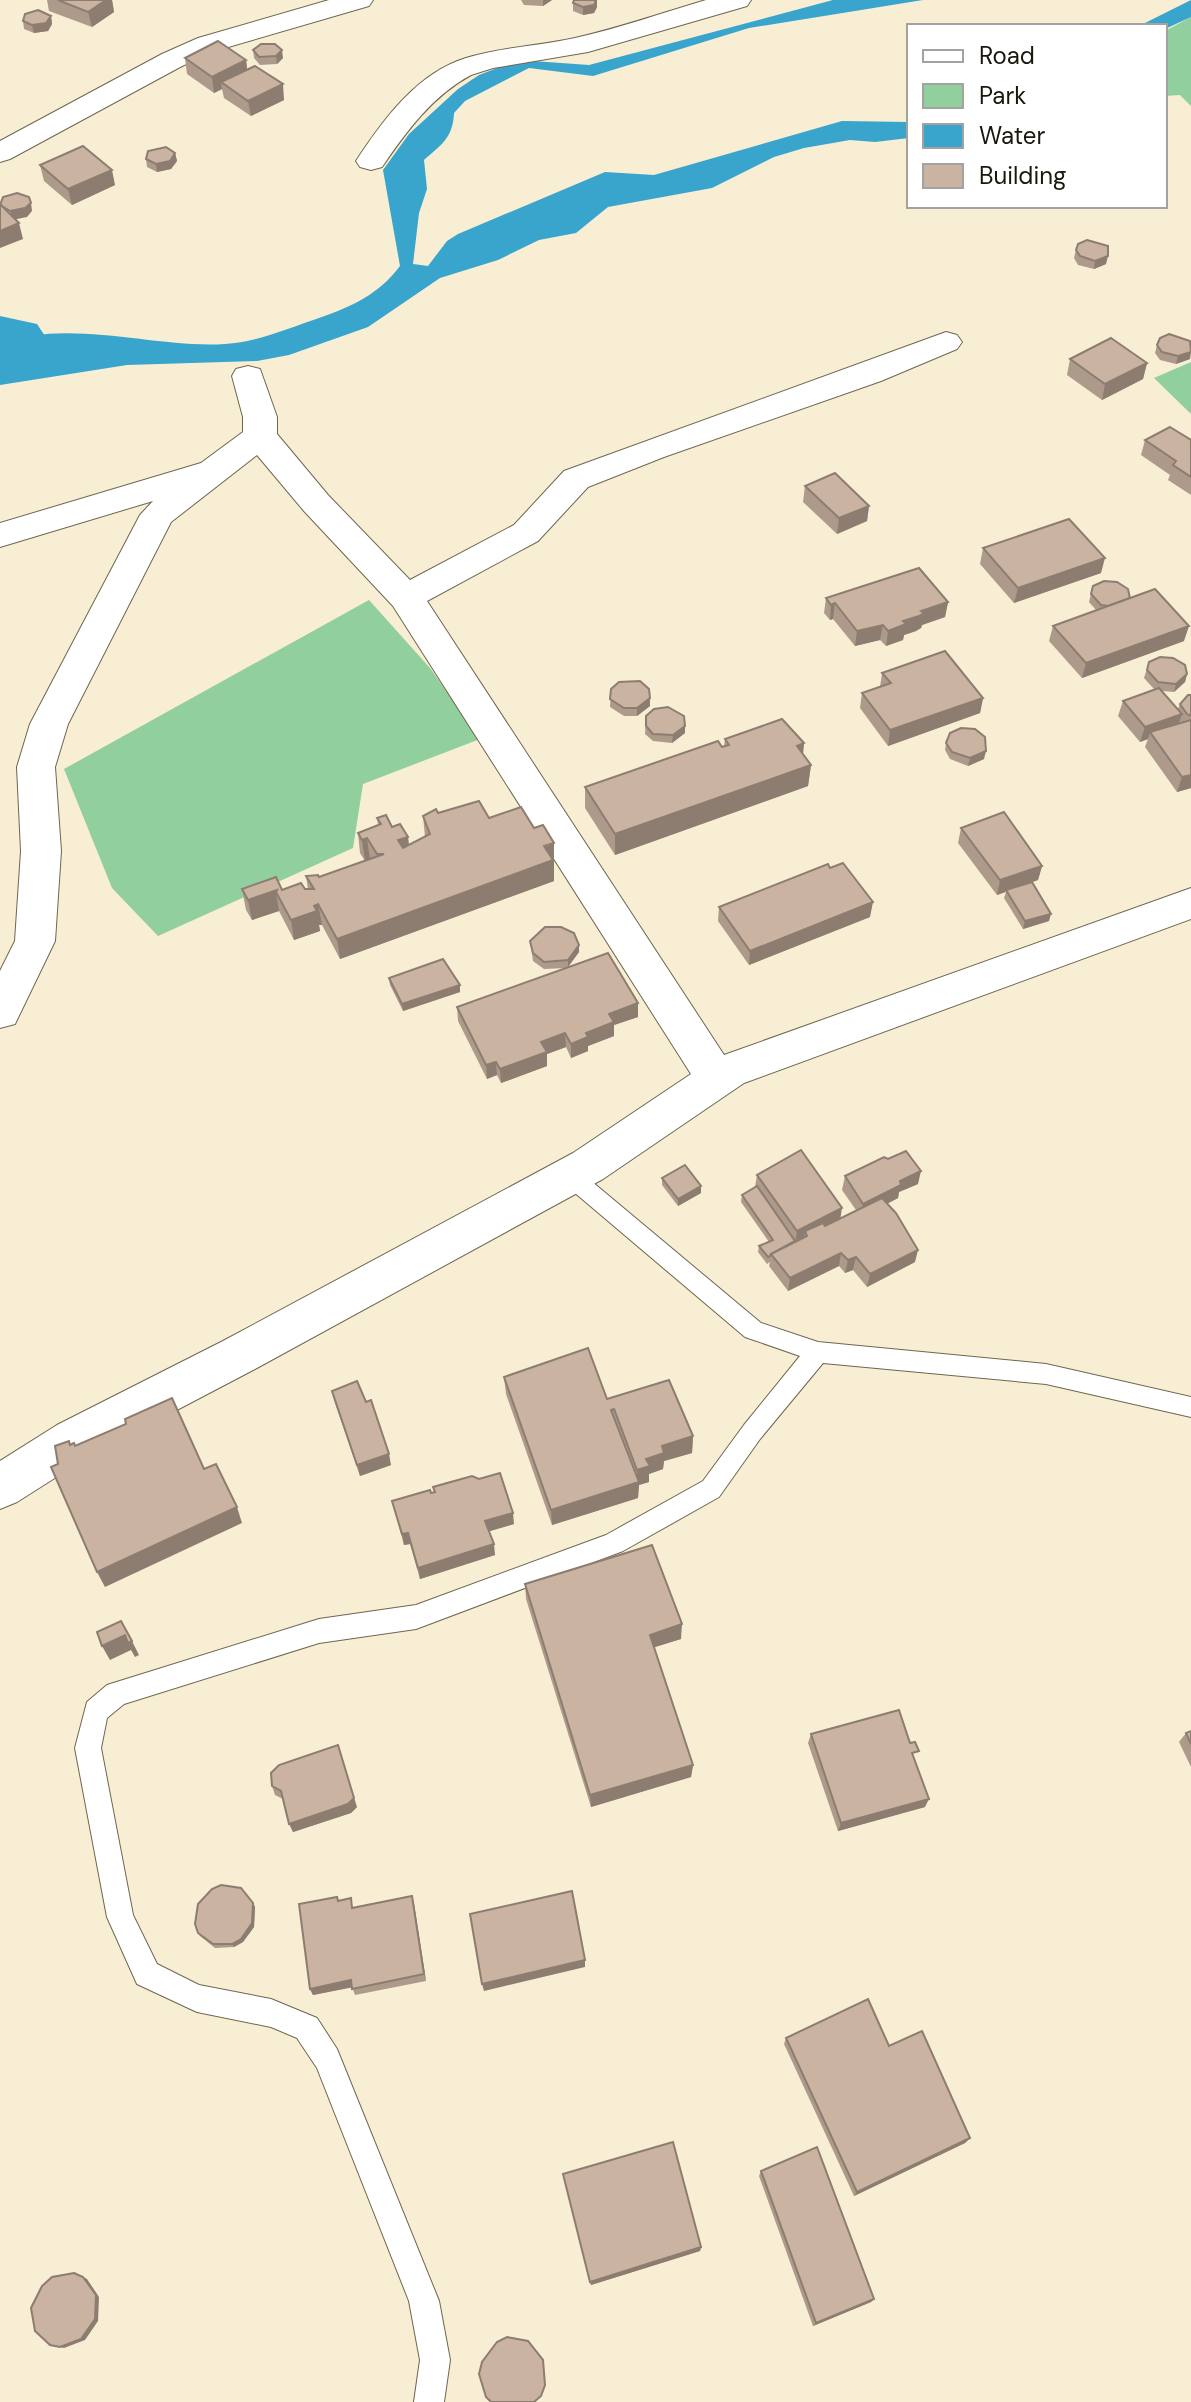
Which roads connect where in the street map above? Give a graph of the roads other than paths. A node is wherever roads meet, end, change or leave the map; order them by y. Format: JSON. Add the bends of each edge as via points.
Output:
{"nodes":[{"id":1,"x":359,"y":0,"type":"edge"},
{"id":2,"x":737,"y":0,"type":"edge"},
{"id":3,"x":0,"y":153,"type":"edge"},
{"id":4,"x":371,"y":161,"type":"dead end"},
{"id":5,"x":946,"y":342,"type":"dead end"},
{"id":6,"x":248,"y":376,"type":"dead end"},
{"id":7,"x":260,"y":436,"type":"junction"},
{"id":8,"x":213,"y":471,"type":"junction"},
{"id":9,"x":0,"y":535,"type":"edge"},
{"id":10,"x":406,"y":597,"type":"junction"},
{"id":11,"x":1191,"y":903,"type":"edge"},
{"id":12,"x":0,"y":1012,"type":"edge"},
{"id":13,"x":717,"y":1079,"type":"junction"},
{"id":14,"x":570,"y":1176,"type":"junction"},
{"id":15,"x":818,"y":1352,"type":"junction"},
{"id":16,"x":1191,"y":1407,"type":"edge"},
{"id":17,"x":0,"y":1487,"type":"edge"},
{"id":18,"x":429,"y":2402,"type":"edge"}],
"edges":[{"from":1,"to":3,"type":"street","via":[[208,44]]},
{"from":2,"to":4,"type":"street","via":[[629,33],[472,66],[419,58],[403,115]]},
{"from":5,"to":10,"type":"street","via":[[576,479],[526,533]]},
{"from":6,"to":7,"type":"street"},
{"from":7,"to":8,"type":"street"},
{"from":7,"to":10,"type":"street"},
{"from":8,"to":9,"type":"street"},
{"from":8,"to":12,"type":"street","via":[[157,515],[49,724],[36,767],[41,851],[35,941]]},
{"from":10,"to":13,"type":"street"},
{"from":11,"to":13,"type":"street"},
{"from":13,"to":14,"type":"street"},
{"from":14,"to":15,"type":"lane","via":[[753,1330]]},
{"from":14,"to":17,"type":"street","via":[[74,1440]]},
{"from":15,"to":16,"type":"lane","via":[[1046,1374]]},
{"from":15,"to":18,"type":"lane","via":[[711,1489],[614,1543],[416,1617],[319,1631],[116,1694],[96,1711],[88,1748],[120,1917],[147,1974],[197,1998],[271,2013],[307,2028],[327,2059],[424,2301],[435,2360]]}]}
